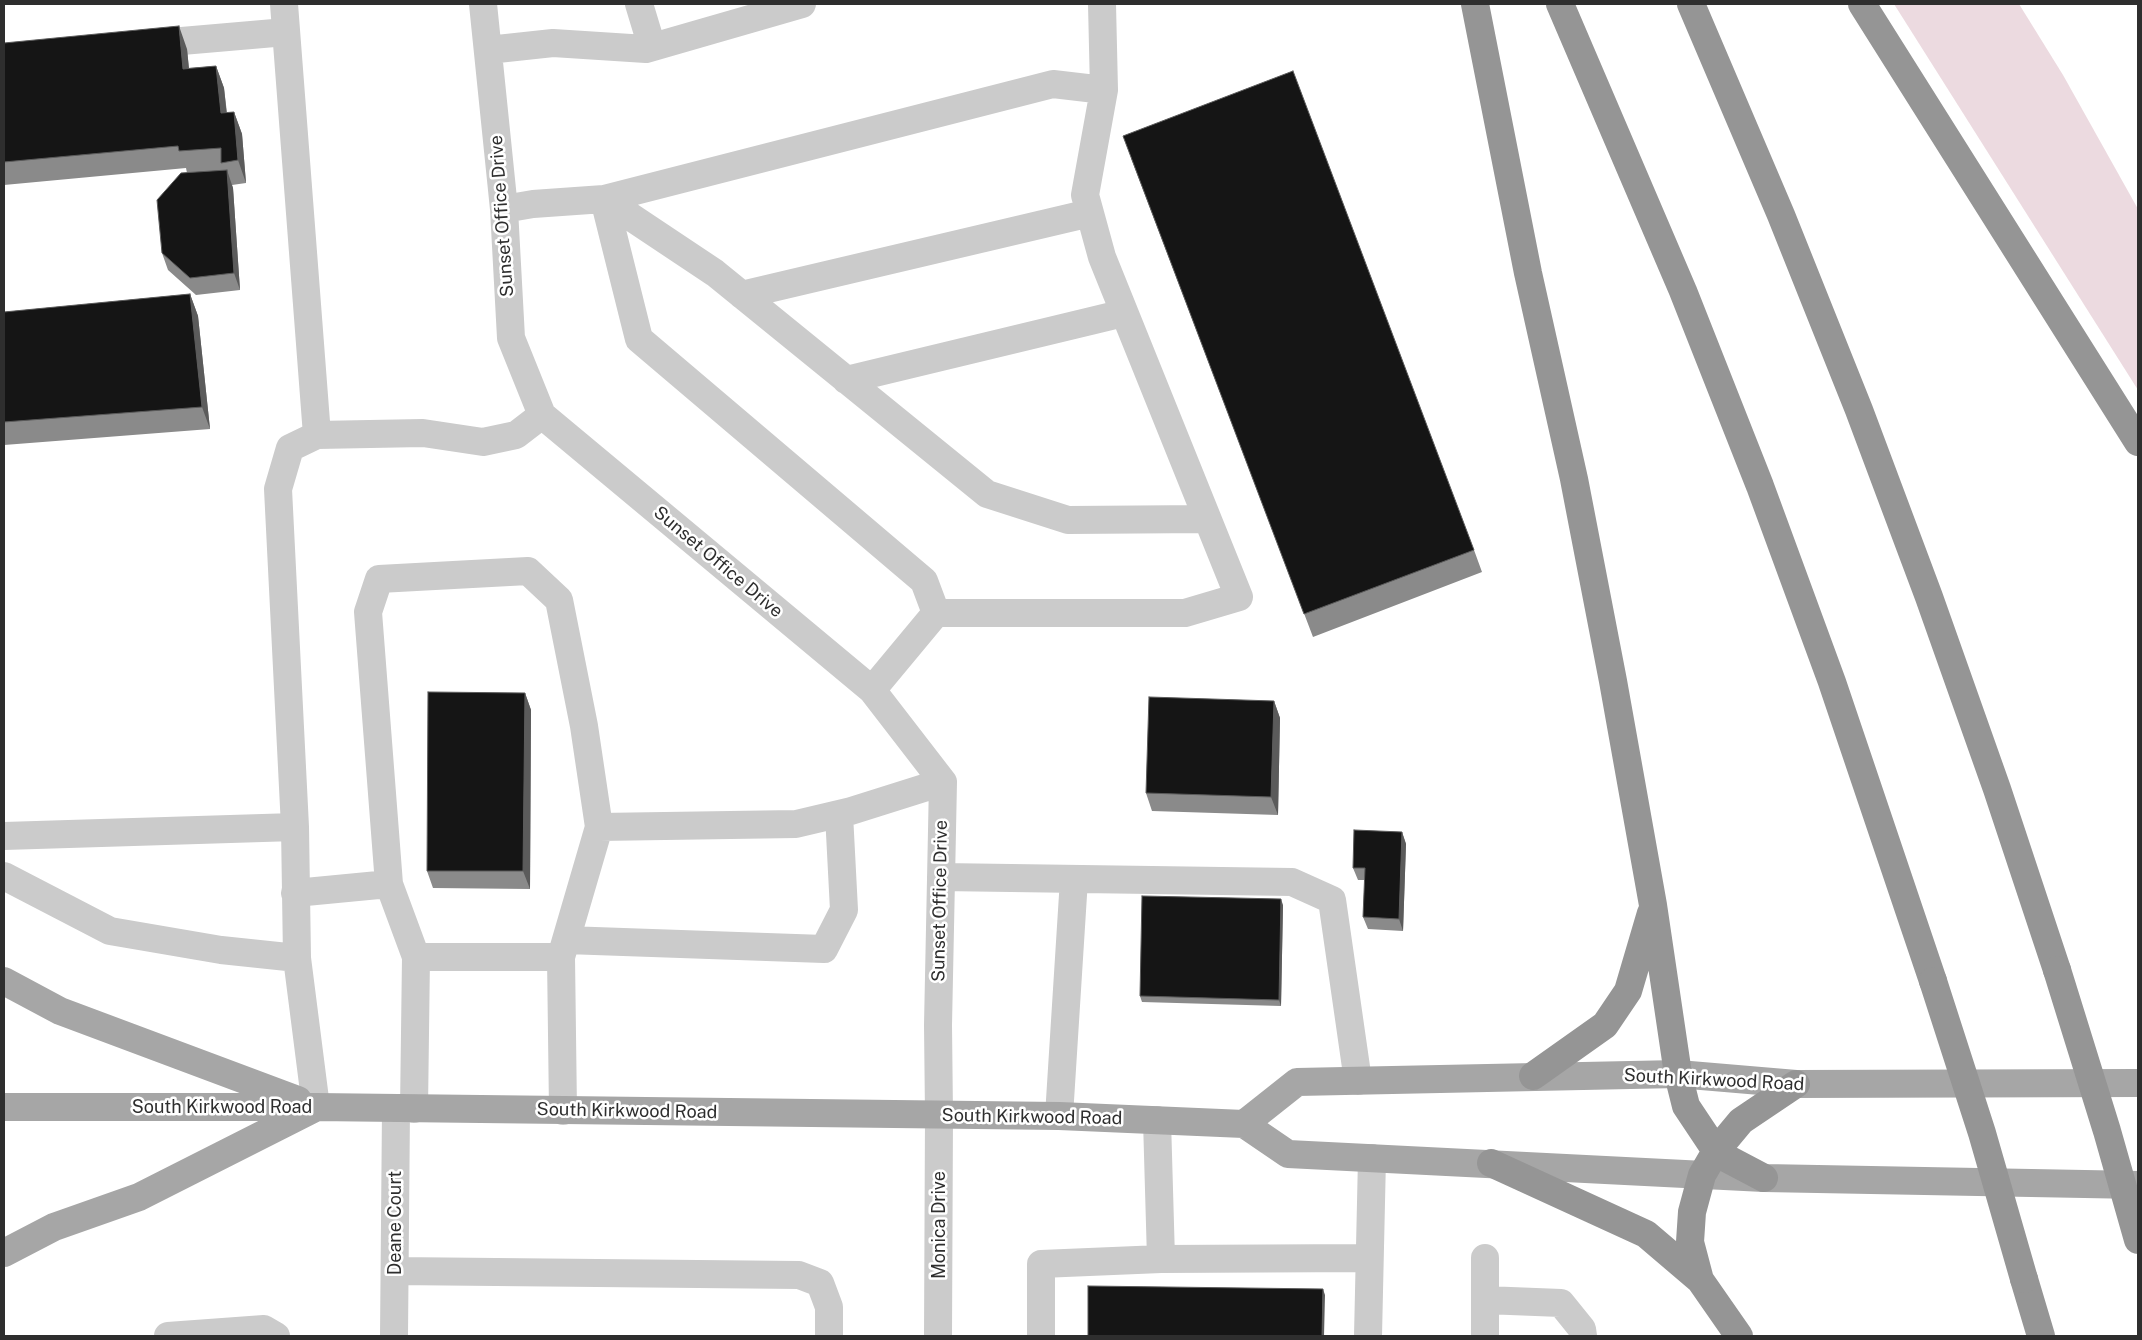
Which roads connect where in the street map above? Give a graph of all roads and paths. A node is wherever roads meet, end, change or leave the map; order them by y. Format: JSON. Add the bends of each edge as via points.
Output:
{"nodes":[{"id":1,"x":284,"y":4,"type":"edge"},
{"id":2,"x":483,"y":4,"type":"edge"},
{"id":3,"x":639,"y":4,"type":"edge"},
{"id":4,"x":802,"y":4,"type":"edge"},
{"id":5,"x":1102,"y":4,"type":"edge"},
{"id":6,"x":1475,"y":4,"type":"edge"},
{"id":7,"x":1560,"y":4,"type":"edge"},
{"id":8,"x":1692,"y":4,"type":"edge"},
{"id":9,"x":1862,"y":4,"type":"edge"},
{"id":10,"x":749,"y":11,"type":"edge"},
{"id":11,"x":286,"y":32,"type":"junction"},
{"id":12,"x":120,"y":46,"type":"edge"},
{"id":13,"x":652,"y":47,"type":"junction"},
{"id":14,"x":488,"y":50,"type":"junction"},
{"id":15,"x":1104,"y":90,"type":"junction"},
{"id":16,"x":604,"y":200,"type":"junction"},
{"id":17,"x":504,"y":209,"type":"junction"},
{"id":18,"x":1090,"y":213,"type":"junction"},
{"id":19,"x":742,"y":296,"type":"junction"},
{"id":20,"x":1124,"y":313,"type":"junction"},
{"id":21,"x":846,"y":380,"type":"junction"},
{"id":22,"x":542,"y":415,"type":"junction"},
{"id":23,"x":318,"y":435,"type":"junction"},
{"id":24,"x":2138,"y":442,"type":"edge"},
{"id":25,"x":1207,"y":519,"type":"junction"},
{"id":26,"x":936,"y":613,"type":"junction"},
{"id":27,"x":872,"y":690,"type":"junction"},
{"id":28,"x":943,"y":782,"type":"junction"},
{"id":29,"x":839,"y":814,"type":"junction"},
{"id":30,"x":295,"y":827,"type":"junction"},
{"id":31,"x":599,"y":827,"type":"junction"},
{"id":32,"x":4,"y":836,"type":"edge"},
{"id":33,"x":4,"y":876,"type":"edge"},
{"id":34,"x":941,"y":877,"type":"junction"},
{"id":35,"x":1074,"y":879,"type":"junction"},
{"id":36,"x":389,"y":884,"type":"junction"},
{"id":37,"x":295,"y":893,"type":"junction"},
{"id":38,"x":1653,"y":905,"type":"junction"},
{"id":39,"x":564,"y":948,"type":"junction"},
{"id":40,"x":416,"y":957,"type":"junction"},
{"id":41,"x":297,"y":958,"type":"junction"},
{"id":42,"x":4,"y":981,"type":"edge"},
{"id":43,"x":1678,"y":1074,"type":"junction"},
{"id":44,"x":1533,"y":1076,"type":"junction"},
{"id":45,"x":1358,"y":1081,"type":"junction"},
{"id":46,"x":2138,"y":1083,"type":"edge"},
{"id":47,"x":1796,"y":1084,"type":"junction"},
{"id":48,"x":6,"y":1106,"type":"edge"},
{"id":49,"x":316,"y":1107,"type":"junction"},
{"id":50,"x":405,"y":1109,"type":"junction"},
{"id":51,"x":563,"y":1111,"type":"junction"},
{"id":52,"x":940,"y":1115,"type":"junction"},
{"id":53,"x":1058,"y":1116,"type":"junction"},
{"id":54,"x":1157,"y":1120,"type":"junction"},
{"id":55,"x":1244,"y":1124,"type":"junction"},
{"id":56,"x":1716,"y":1151,"type":"junction"},
{"id":57,"x":1372,"y":1158,"type":"junction"},
{"id":58,"x":1491,"y":1163,"type":"junction"},
{"id":59,"x":1702,"y":1175,"type":"junction"},
{"id":60,"x":1764,"y":1178,"type":"junction"},
{"id":61,"x":2138,"y":1185,"type":"edge"},
{"id":62,"x":2138,"y":1240,"type":"edge"},
{"id":63,"x":4,"y":1253,"type":"edge"},
{"id":64,"x":1369,"y":1258,"type":"junction"},
{"id":65,"x":1486,"y":1258,"type":"dead end"},
{"id":66,"x":1161,"y":1259,"type":"junction"},
{"id":67,"x":395,"y":1271,"type":"junction"},
{"id":68,"x":1700,"y":1280,"type":"junction"},
{"id":69,"x":1485,"y":1300,"type":"junction"},
{"id":70,"x":168,"y":1336,"type":"edge"},
{"id":71,"x":276,"y":1336,"type":"edge"},
{"id":72,"x":394,"y":1336,"type":"edge"},
{"id":73,"x":829,"y":1336,"type":"edge"},
{"id":74,"x":938,"y":1336,"type":"edge"},
{"id":75,"x":1041,"y":1336,"type":"edge"},
{"id":76,"x":1368,"y":1336,"type":"edge"},
{"id":77,"x":1485,"y":1336,"type":"edge"},
{"id":78,"x":1583,"y":1336,"type":"edge"},
{"id":79,"x":1739,"y":1336,"type":"edge"},
{"id":80,"x":2041,"y":1336,"type":"edge"}],
"edges":[{"from":1,"to":11,"type":"street"},
{"from":2,"to":14,"type":"street","name":"Sunset Office Drive"},
{"from":3,"to":13,"type":"street"},
{"from":4,"to":10,"type":"street"},
{"from":5,"to":15,"type":"street"},
{"from":6,"to":38,"type":"highway","via":[[1528,273],[1574,480]]},
{"from":7,"to":80,"type":"highway","bridge":true,"via":[[1683,291],[1760,486],[1832,682],[1982,1133]]},
{"from":8,"to":62,"type":"highway","bridge":true,"via":[[1863,420],[1952,661],[2057,970]]},
{"from":9,"to":24,"type":"highway"},
{"from":10,"to":13,"type":"street"},
{"from":11,"to":12,"type":"street"},
{"from":11,"to":23,"type":"street"},
{"from":13,"to":14,"type":"street","via":[[553,43]]},
{"from":14,"to":17,"type":"street","name":"Sunset Office Drive"},
{"from":15,"to":16,"type":"street","via":[[1053,84]]},
{"from":15,"to":18,"type":"street","via":[[1085,195]]},
{"from":16,"to":17,"type":"street"},
{"from":16,"to":19,"type":"street","via":[[715,273]]},
{"from":16,"to":26,"type":"street","via":[[639,339],[924,582]]},
{"from":17,"to":22,"type":"street","name":"Sunset Office Drive","via":[[511,338]]},
{"from":18,"to":19,"type":"street"},
{"from":18,"to":20,"type":"street","via":[[1102,257]]},
{"from":19,"to":21,"type":"street"},
{"from":20,"to":21,"type":"street"},
{"from":20,"to":25,"type":"street"},
{"from":21,"to":25,"type":"street","via":[[987,494],[1068,520]]},
{"from":22,"to":23,"type":"street","via":[[516,435],[483,442],[423,433]]},
{"from":22,"to":27,"type":"street","name":"Sunset Office Drive"},
{"from":23,"to":30,"type":"street","via":[[290,448],[278,489]]},
{"from":25,"to":26,"type":"street","via":[[1239,597],[1185,613]]},
{"from":26,"to":27,"type":"street"},
{"from":27,"to":28,"type":"street","name":"Sunset Office Drive"},
{"from":28,"to":29,"type":"street"},
{"from":28,"to":34,"type":"street","name":"Sunset Office Drive"},
{"from":29,"to":31,"type":"street","via":[[796,824]]},
{"from":29,"to":39,"type":"street","via":[[844,910],[824,950]]},
{"from":30,"to":32,"type":"street"},
{"from":30,"to":37,"type":"street"},
{"from":31,"to":36,"type":"street","via":[[584,726],[559,600],[528,571],[379,580],[368,612]]},
{"from":31,"to":39,"type":"street"},
{"from":33,"to":41,"type":"street","via":[[110,931],[221,950]]},
{"from":34,"to":35,"type":"street"},
{"from":34,"to":52,"type":"street","name":"Sunset Office Drive"},
{"from":35,"to":45,"type":"street","via":[[1292,882],[1332,900]]},
{"from":35,"to":53,"type":"street"},
{"from":36,"to":37,"type":"street"},
{"from":36,"to":40,"type":"street"},
{"from":37,"to":41,"type":"street"},
{"from":38,"to":43,"type":"highway"},
{"from":38,"to":44,"type":"highway","via":[[1628,991],[1605,1025]]},
{"from":39,"to":40,"type":"street"},
{"from":39,"to":51,"type":"street"},
{"from":40,"to":50,"type":"street","name":"Deane Court"},
{"from":41,"to":49,"type":"street"},
{"from":42,"to":49,"type":"main road","via":[[60,1011]]},
{"from":43,"to":44,"type":"main road","name":"South Kirkwood Road"},
{"from":43,"to":47,"type":"main road","name":"South Kirkwood Road"},
{"from":43,"to":56,"type":"highway","via":[[1686,1106]]},
{"from":44,"to":45,"type":"main road","name":"South Kirkwood Road"},
{"from":45,"to":55,"type":"main road","name":"South Kirkwood Road","via":[[1297,1082]]},
{"from":46,"to":47,"type":"main road","name":"South Kirkwood Road"},
{"from":47,"to":56,"type":"highway","via":[[1741,1121]]},
{"from":48,"to":49,"type":"main road","name":"South Kirkwood Road"},
{"from":49,"to":50,"type":"main road","name":"South Kirkwood Road"},
{"from":49,"to":63,"type":"main road","via":[[139,1197],[54,1226]]},
{"from":50,"to":51,"type":"main road","name":"South Kirkwood Road"},
{"from":50,"to":67,"type":"street","name":"Deane Court"},
{"from":51,"to":52,"type":"main road","name":"South Kirkwood Road"},
{"from":52,"to":53,"type":"main road","name":"South Kirkwood Road"},
{"from":52,"to":74,"type":"street","name":"Monica Drive"},
{"from":53,"to":54,"type":"main road","name":"South Kirkwood Road"},
{"from":54,"to":55,"type":"main road","name":"South Kirkwood Road"},
{"from":54,"to":66,"type":"street"},
{"from":55,"to":57,"type":"main road","via":[[1288,1154]]},
{"from":56,"to":59,"type":"highway"},
{"from":56,"to":60,"type":"highway"},
{"from":57,"to":58,"type":"main road"},
{"from":57,"to":64,"type":"street"},
{"from":58,"to":59,"type":"main road"},
{"from":58,"to":68,"type":"highway","via":[[1646,1234]]},
{"from":59,"to":60,"type":"main road"},
{"from":59,"to":68,"type":"highway","via":[[1692,1212],[1690,1242]]},
{"from":60,"to":61,"type":"main road"},
{"from":64,"to":66,"type":"street"},
{"from":64,"to":76,"type":"street"},
{"from":65,"to":69,"type":"street"},
{"from":66,"to":75,"type":"street","via":[[1042,1264]]},
{"from":67,"to":72,"type":"street","name":"Deane Court"},
{"from":67,"to":73,"type":"street","via":[[799,1275],[820,1283],[829,1307]]},
{"from":68,"to":79,"type":"highway"},
{"from":69,"to":77,"type":"street"},
{"from":69,"to":78,"type":"street","via":[[1561,1303],[1582,1329]]},
{"from":70,"to":71,"type":"street","via":[[264,1329]]}]}
